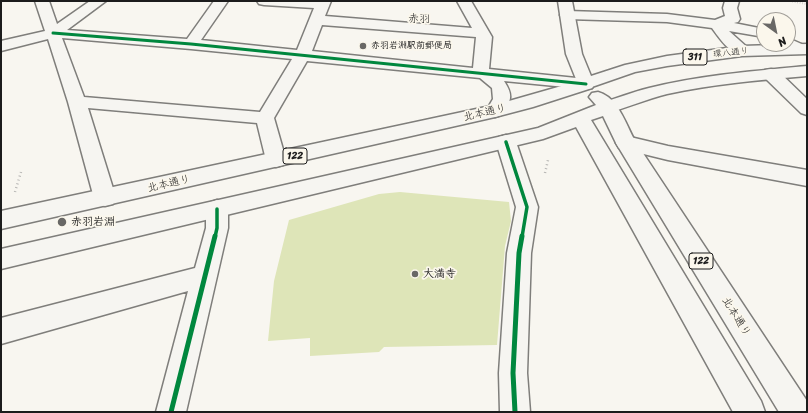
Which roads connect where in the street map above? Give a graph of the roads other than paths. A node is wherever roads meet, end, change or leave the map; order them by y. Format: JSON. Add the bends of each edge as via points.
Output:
{"nodes":[{"id":1,"x":42,"y":1,"type":"edge"},
{"id":2,"x":99,"y":1,"type":"edge"},
{"id":3,"x":221,"y":1,"type":"edge"},
{"id":4,"x":264,"y":1,"type":"edge"},
{"id":5,"x":459,"y":1,"type":"edge"},
{"id":6,"x":464,"y":1,"type":"edge"},
{"id":7,"x":732,"y":1,"type":"edge"},
{"id":8,"x":323,"y":2,"type":"edge"},
{"id":9,"x":566,"y":8,"type":"edge"},
{"id":10,"x":316,"y":20,"type":"junction"},
{"id":11,"x":718,"y":25,"type":"junction"},
{"id":12,"x":756,"y":32,"type":"edge"},
{"id":13,"x":53,"y":33,"type":"junction"},
{"id":14,"x":482,"y":33,"type":"junction"},
{"id":15,"x":191,"y":44,"type":"junction"},
{"id":16,"x":1,"y":46,"type":"edge"},
{"id":17,"x":799,"y":47,"type":"edge"},
{"id":18,"x":742,"y":51,"type":"junction"},
{"id":19,"x":302,"y":56,"type":"junction"},
{"id":20,"x":481,"y":72,"type":"junction"},
{"id":21,"x":807,"y":72,"type":"edge"},
{"id":22,"x":771,"y":74,"type":"junction"},
{"id":23,"x":586,"y":84,"type":"junction"},
{"id":24,"x":77,"y":102,"type":"junction"},
{"id":25,"x":608,"y":107,"type":"junction"},
{"id":26,"x":807,"y":109,"type":"edge"},
{"id":27,"x":495,"y":111,"type":"junction"},
{"id":28,"x":580,"y":117,"type":"junction"},
{"id":29,"x":265,"y":118,"type":"junction"},
{"id":30,"x":506,"y":142,"type":"junction"},
{"id":31,"x":626,"y":143,"type":"junction"},
{"id":32,"x":276,"y":160,"type":"junction"},
{"id":33,"x":807,"y":178,"type":"edge"},
{"id":34,"x":105,"y":198,"type":"junction"},
{"id":35,"x":217,"y":209,"type":"junction"},
{"id":36,"x":1,"y":220,"type":"edge"},
{"id":37,"x":1,"y":259,"type":"edge"},
{"id":38,"x":204,"y":276,"type":"junction"},
{"id":39,"x":1,"y":331,"type":"edge"},
{"id":40,"x":171,"y":412,"type":"edge"},
{"id":41,"x":515,"y":412,"type":"edge"},
{"id":42,"x":750,"y":412,"type":"edge"},
{"id":43,"x":796,"y":412,"type":"edge"}],
"edges":[{"from":1,"to":13,"type":"main road"},
{"from":2,"to":13,"type":"main road"},
{"from":3,"to":15,"type":"main road"},
{"from":4,"to":8,"type":"main road"},
{"from":5,"to":6,"type":"main road"},
{"from":6,"to":14,"type":"main road"},
{"from":7,"to":11,"type":"main road","via":[[730,8],[733,19],[722,21]]},
{"from":8,"to":10,"type":"main road"},
{"from":9,"to":11,"type":"main road","via":[[608,18],[668,18]]},
{"from":9,"to":23,"type":"main road","via":[[574,54]]},
{"from":10,"to":14,"type":"main road"},
{"from":10,"to":19,"type":"main road"},
{"from":11,"to":12,"type":"main road"},
{"from":11,"to":18,"type":"main road","via":[[725,36]]},
{"from":13,"to":15,"type":"main road"},
{"from":13,"to":16,"type":"main road"},
{"from":13,"to":24,"type":"main road"},
{"from":14,"to":20,"type":"main road","via":[[484,37]]},
{"from":15,"to":19,"type":"main road"},
{"from":17,"to":18,"type":"main road","name":"環八通り","number":"311"},
{"from":18,"to":23,"type":"main road","name":"環八通り","number":"311","via":[[638,67]]},
{"from":19,"to":20,"type":"main road"},
{"from":19,"to":29,"type":"main road"},
{"from":20,"to":23,"type":"main road"},
{"from":20,"to":27,"type":"main road","via":[[500,86],[502,98]]},
{"from":21,"to":22,"type":"main road"},
{"from":22,"to":25,"type":"main road","via":[[685,86],[648,94]]},
{"from":22,"to":26,"type":"main road"},
{"from":23,"to":25,"type":"main road","name":"北本通り","number":"122"},
{"from":23,"to":27,"type":"main road","name":"北本通り","number":"122"},
{"from":23,"to":28,"type":"main road"},
{"from":24,"to":29,"type":"main road"},
{"from":24,"to":34,"type":"main road"},
{"from":25,"to":28,"type":"main road"},
{"from":25,"to":31,"type":"main road","name":"北本通り","number":"122"},
{"from":27,"to":32,"type":"main road","name":"北本通り","number":"122"},
{"from":28,"to":30,"type":"main road","via":[[543,133]]},
{"from":28,"to":42,"type":"main road"},
{"from":29,"to":32,"type":"main road"},
{"from":30,"to":35,"type":"main road"},
{"from":30,"to":41,"type":"main road","via":[[527,206],[519,253],[513,373]]},
{"from":31,"to":33,"type":"main road"},
{"from":31,"to":43,"type":"main road","name":"北本通り","number":"122"},
{"from":32,"to":34,"type":"main road","name":"北本通り","number":"122"},
{"from":34,"to":36,"type":"main road","name":"北本通り","number":"122"},
{"from":35,"to":37,"type":"main road"},
{"from":35,"to":38,"type":"main road","via":[[217,228]]},
{"from":38,"to":39,"type":"main road"},
{"from":38,"to":40,"type":"main road"}]}
